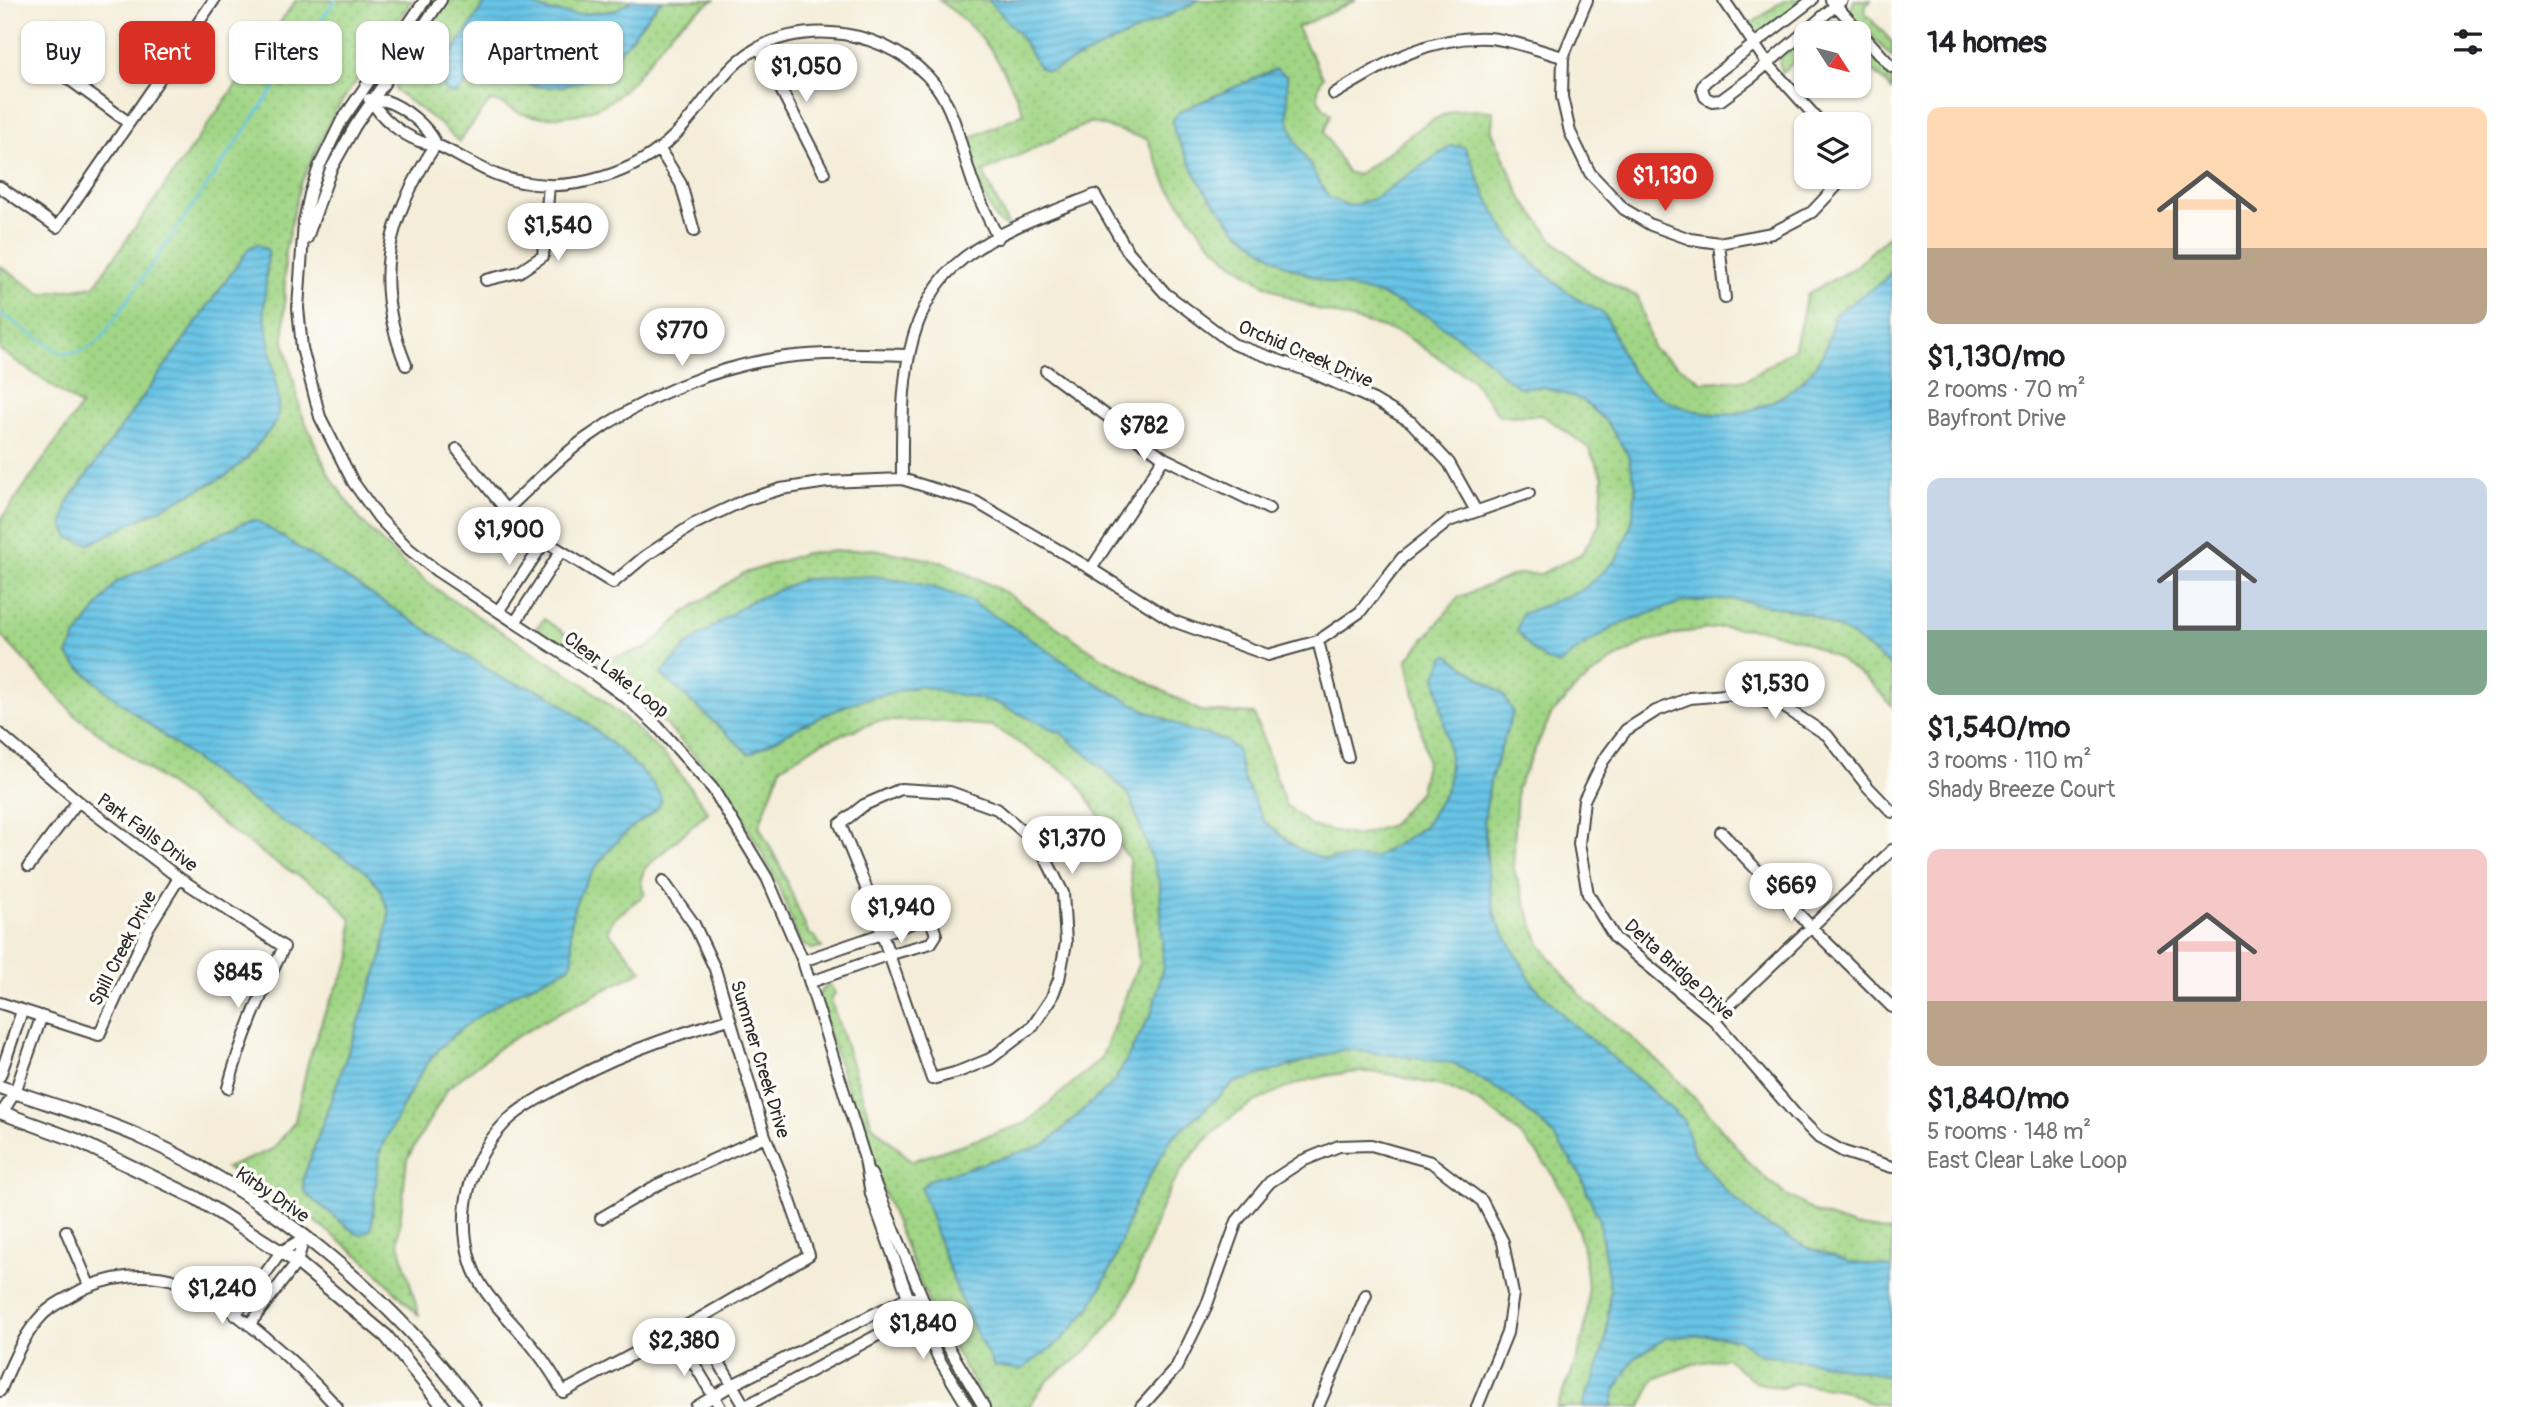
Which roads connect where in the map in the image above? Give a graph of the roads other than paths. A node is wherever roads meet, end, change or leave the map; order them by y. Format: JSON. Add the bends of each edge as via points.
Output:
{"nodes":[{"id":1,"x":214,"y":0,"type":"edge"},
{"id":2,"x":425,"y":0,"type":"edge"},
{"id":3,"x":441,"y":0,"type":"edge"},
{"id":4,"x":1587,"y":0,"type":"edge"},
{"id":5,"x":1724,"y":0,"type":"edge"},
{"id":6,"x":1812,"y":0,"type":"edge"},
{"id":7,"x":1836,"y":2,"type":"edge"},
{"id":8,"x":1790,"y":18,"type":"junction"},
{"id":9,"x":1815,"y":21,"type":"edge"},
{"id":10,"x":1794,"y":23,"type":"edge"},
{"id":11,"x":1794,"y":39,"type":"edge"},
{"id":12,"x":1753,"y":44,"type":"junction"},
{"id":13,"x":760,"y":49,"type":"junction"},
{"id":14,"x":1563,"y":57,"type":"junction"},
{"id":15,"x":1767,"y":63,"type":"junction"},
{"id":16,"x":1892,"y":67,"type":"edge"},
{"id":17,"x":76,"y":84,"type":"edge"},
{"id":18,"x":361,"y":93,"type":"junction"},
{"id":19,"x":1334,"y":94,"type":"dead end"},
{"id":20,"x":372,"y":100,"type":"junction"},
{"id":21,"x":1811,"y":112,"type":"edge"},
{"id":22,"x":128,"y":122,"type":"junction"},
{"id":23,"x":436,"y":144,"type":"junction"},
{"id":24,"x":660,"y":150,"type":"junction"},
{"id":25,"x":824,"y":173,"type":"dead end"},
{"id":26,"x":549,"y":185,"type":"junction"},
{"id":27,"x":0,"y":187,"type":"edge"},
{"id":28,"x":1834,"y":189,"type":"edge"},
{"id":29,"x":694,"y":231,"type":"dead end"},
{"id":30,"x":998,"y":238,"type":"junction"},
{"id":31,"x":1719,"y":243,"type":"junction"},
{"id":32,"x":301,"y":254,"type":"junction"},
{"id":33,"x":486,"y":280,"type":"dead end"},
{"id":34,"x":1724,"y":298,"type":"dead end"},
{"id":35,"x":908,"y":355,"type":"junction"},
{"id":36,"x":406,"y":365,"type":"dead end"},
{"id":37,"x":1046,"y":371,"type":"dead end"},
{"id":38,"x":457,"y":449,"type":"dead end"},
{"id":39,"x":1164,"y":458,"type":"junction"},
{"id":40,"x":902,"y":479,"type":"junction"},
{"id":41,"x":1529,"y":493,"type":"dead end"},
{"id":42,"x":1269,"y":509,"type":"dead end"},
{"id":43,"x":506,"y":510,"type":"junction"},
{"id":44,"x":1476,"y":511,"type":"junction"},
{"id":45,"x":545,"y":541,"type":"junction"},
{"id":46,"x":561,"y":551,"type":"junction"},
{"id":47,"x":1091,"y":569,"type":"junction"},
{"id":48,"x":499,"y":610,"type":"junction"},
{"id":49,"x":516,"y":621,"type":"junction"},
{"id":50,"x":1318,"y":641,"type":"junction"},
{"id":51,"x":0,"y":734,"type":"edge"},
{"id":52,"x":1348,"y":757,"type":"dead end"},
{"id":53,"x":78,"y":801,"type":"junction"},
{"id":54,"x":1892,"y":812,"type":"edge"},
{"id":55,"x":1721,"y":832,"type":"dead end"},
{"id":56,"x":1892,"y":850,"type":"edge"},
{"id":57,"x":29,"y":866,"type":"dead end"},
{"id":58,"x":179,"y":878,"type":"junction"},
{"id":59,"x":663,"y":881,"type":"dead end"},
{"id":60,"x":1810,"y":926,"type":"junction"},
{"id":61,"x":880,"y":933,"type":"junction"},
{"id":62,"x":887,"y":955,"type":"junction"},
{"id":63,"x":803,"y":961,"type":"junction"},
{"id":64,"x":811,"y":982,"type":"junction"},
{"id":65,"x":0,"y":1003,"type":"edge"},
{"id":66,"x":1892,"y":1007,"type":"edge"},
{"id":67,"x":22,"y":1011,"type":"junction"},
{"id":68,"x":41,"y":1018,"type":"junction"},
{"id":69,"x":729,"y":1019,"type":"junction"},
{"id":70,"x":1714,"y":1020,"type":"junction"},
{"id":71,"x":0,"y":1076,"type":"edge"},
{"id":72,"x":0,"y":1087,"type":"edge"},
{"id":73,"x":228,"y":1088,"type":"dead end"},
{"id":74,"x":15,"y":1093,"type":"junction"},
{"id":75,"x":1,"y":1109,"type":"edge"},
{"id":76,"x":765,"y":1136,"type":"junction"},
{"id":77,"x":864,"y":1159,"type":"junction"},
{"id":78,"x":1892,"y":1167,"type":"edge"},
{"id":79,"x":601,"y":1218,"type":"dead end"},
{"id":80,"x":66,"y":1231,"type":"dead end"},
{"id":81,"x":304,"y":1238,"type":"junction"},
{"id":82,"x":281,"y":1252,"type":"junction"},
{"id":83,"x":297,"y":1262,"type":"junction"},
{"id":84,"x":89,"y":1285,"type":"junction"},
{"id":85,"x":1366,"y":1294,"type":"dead end"},
{"id":86,"x":908,"y":1297,"type":"junction"},
{"id":87,"x":922,"y":1300,"type":"junction"},
{"id":88,"x":917,"y":1314,"type":"junction"},
{"id":89,"x":234,"y":1315,"type":"junction"},
{"id":90,"x":695,"y":1321,"type":"junction"},
{"id":91,"x":249,"y":1325,"type":"junction"},
{"id":92,"x":674,"y":1332,"type":"junction"},
{"id":93,"x":732,"y":1385,"type":"junction"},
{"id":94,"x":0,"y":1391,"type":"edge"},
{"id":95,"x":714,"y":1396,"type":"junction"},
{"id":96,"x":337,"y":1407,"type":"edge"},
{"id":97,"x":444,"y":1407,"type":"edge"},
{"id":98,"x":474,"y":1407,"type":"edge"},
{"id":99,"x":696,"y":1407,"type":"edge"},
{"id":100,"x":720,"y":1407,"type":"edge"},
{"id":101,"x":744,"y":1407,"type":"edge"},
{"id":102,"x":968,"y":1407,"type":"edge"},
{"id":103,"x":984,"y":1407,"type":"edge"},
{"id":104,"x":1141,"y":1407,"type":"edge"},
{"id":105,"x":1318,"y":1407,"type":"edge"},
{"id":106,"x":1477,"y":1407,"type":"edge"}],
"edges":[{"from":1,"to":22,"type":"street"},
{"from":2,"to":18,"type":"street","name":"Clear Lake Loop"},
{"from":3,"to":20,"type":"street","name":"Clear Lake Loop"},
{"from":4,"to":14,"type":"street"},
{"from":5,"to":12,"type":"street"},
{"from":6,"to":8,"type":"street"},
{"from":7,"to":9,"type":"street"},
{"from":7,"to":16,"type":"street"},
{"from":8,"to":10,"type":"street"},
{"from":8,"to":12,"type":"street"},
{"from":11,"to":15,"type":"street"},
{"from":12,"to":15,"type":"street"},
{"from":12,"to":15,"type":"street","via":[[1705,82],[1705,97],[1721,100]]},
{"from":13,"to":24,"type":"street","via":[[724,76]]},
{"from":13,"to":25,"type":"street"},
{"from":13,"to":30,"type":"street","via":[[806,33],[830,33],[875,41],[909,61],[937,88],[950,111]]},
{"from":14,"to":19,"type":"street","via":[[1491,38],[1454,40],[1406,52]]},
{"from":14,"to":31,"type":"street","via":[[1562,97],[1570,132],[1590,173],[1624,209],[1651,225],[1690,239]]},
{"from":15,"to":21,"type":"street"},
{"from":17,"to":22,"type":"street"},
{"from":18,"to":20,"type":"street"},
{"from":18,"to":32,"type":"street","name":"Clear Lake Loop","via":[[319,167],[304,222]]},
{"from":20,"to":23,"type":"street","via":[[378,113],[416,140]]},
{"from":20,"to":23,"type":"street","via":[[386,101],[417,120],[432,132]]},
{"from":20,"to":32,"type":"street","name":"Clear Lake Loop","via":[[331,169]]},
{"from":22,"to":27,"type":"street","via":[[57,227]]},
{"from":23,"to":26,"type":"street","via":[[492,174]]},
{"from":23,"to":36,"type":"street","via":[[398,213],[390,247],[388,307]]},
{"from":24,"to":26,"type":"street","via":[[590,180]]},
{"from":24,"to":29,"type":"street","via":[[681,184]]},
{"from":26,"to":33,"type":"street","via":[[543,256],[519,272]]},
{"from":28,"to":31,"type":"street","via":[[1812,212],[1772,233]]},
{"from":30,"to":35,"type":"street","via":[[967,255],[938,284],[918,320]]},
{"from":30,"to":44,"type":"street","name":"Orchid Creek Drive","via":[[1095,195],[1126,250],[1165,293],[1233,344],[1311,372],[1410,422],[1449,463]]},
{"from":31,"to":34,"type":"street"},
{"from":32,"to":48,"type":"street","name":"Clear Lake Loop","via":[[298,308],[309,380],[320,418],[353,482],[409,548]]},
{"from":35,"to":40,"type":"street"},
{"from":35,"to":43,"type":"street","via":[[784,357],[690,381],[586,438]]},
{"from":37,"to":39,"type":"street"},
{"from":38,"to":43,"type":"street"},
{"from":39,"to":42,"type":"street"},
{"from":39,"to":47,"type":"street"},
{"from":40,"to":46,"type":"street","via":[[827,482],[745,500],[694,524],[613,583]]},
{"from":40,"to":47,"type":"street","via":[[976,502]]},
{"from":41,"to":44,"type":"street"},
{"from":43,"to":45,"type":"street"},
{"from":44,"to":50,"type":"street","via":[[1449,520],[1402,558],[1360,612]]},
{"from":45,"to":46,"type":"street"},
{"from":45,"to":48,"type":"street"},
{"from":46,"to":49,"type":"street"},
{"from":47,"to":50,"type":"street","via":[[1173,621],[1268,655]]},
{"from":48,"to":49,"type":"street","name":"Clear Lake Loop"},
{"from":49,"to":63,"type":"street","name":"Clear Lake Loop","via":[[628,699],[689,759],[713,789],[767,878]]},
{"from":50,"to":52,"type":"street"},
{"from":51,"to":53,"type":"street","name":"Park Falls Drive"},
{"from":53,"to":57,"type":"street"},
{"from":53,"to":58,"type":"street","name":"Park Falls Drive"},
{"from":54,"to":70,"type":"street","name":"Delta Bridge Drive","via":[[1827,735],[1784,707],[1736,694],[1690,698],[1656,711],[1626,730],[1602,761],[1584,800],[1578,844],[1588,894],[1615,938]]},
{"from":55,"to":60,"type":"street"},
{"from":56,"to":60,"type":"street"},
{"from":58,"to":68,"type":"street","name":"Spill Creek Drive","via":[[148,928],[99,1035]]},
{"from":58,"to":73,"type":"street","name":"Park Falls Drive","via":[[284,947],[260,995]]},
{"from":59,"to":69,"type":"street","name":"Summer Creek Drive","via":[[694,924],[715,969]]},
{"from":60,"to":66,"type":"street"},
{"from":60,"to":70,"type":"street"},
{"from":61,"to":62,"type":"street"},
{"from":61,"to":62,"type":"street","via":[[924,919],[932,922],[936,935],[931,943]]},
{"from":61,"to":62,"type":"street","via":[[840,824],[864,805],[901,789],[950,792],[997,808],[1039,845],[1063,892],[1066,943],[1051,999],[1033,1026],[990,1059],[958,1072],[932,1079]]},
{"from":61,"to":63,"type":"street"},
{"from":62,"to":64,"type":"street"},
{"from":63,"to":64,"type":"street","name":"Clear Lake Loop"},
{"from":64,"to":77,"type":"street","name":"Clear Lake Loop"},
{"from":65,"to":67,"type":"street"},
{"from":67,"to":68,"type":"street"},
{"from":67,"to":71,"type":"street"},
{"from":68,"to":74,"type":"street"},
{"from":69,"to":76,"type":"street","name":"Summer Creek Drive"},
{"from":69,"to":92,"type":"street","via":[[669,1037],[579,1075],[530,1104],[504,1124],[485,1150],[465,1203],[467,1243],[481,1284],[542,1357],[563,1392]]},
{"from":70,"to":78,"type":"street","name":"Delta Bridge Drive","via":[[1819,1138],[1844,1152]]},
{"from":72,"to":74,"type":"main road","name":"Kirby Drive"},
{"from":74,"to":75,"type":"street"},
{"from":74,"to":81,"type":"main road","name":"Kirby Drive","via":[[137,1136],[270,1210]]},
{"from":75,"to":82,"type":"main road","via":[[196,1198]]},
{"from":76,"to":79,"type":"street","via":[[657,1185]]},
{"from":76,"to":90,"type":"street","name":"Summer Creek Drive","via":[[809,1255]]},
{"from":77,"to":86,"type":"street","name":"Clear Lake Loop","via":[[871,1194]]},
{"from":77,"to":87,"type":"street"},
{"from":80,"to":84,"type":"street"},
{"from":81,"to":82,"type":"street"},
{"from":81,"to":83,"type":"street"},
{"from":81,"to":98,"type":"main road","name":"Kirby Drive","via":[[378,1299]]},
{"from":82,"to":83,"type":"main road"},
{"from":82,"to":89,"type":"street"},
{"from":83,"to":91,"type":"street"},
{"from":83,"to":97,"type":"main road","via":[[386,1336]]},
{"from":84,"to":89,"type":"street","via":[[117,1278],[159,1277],[199,1292]]},
{"from":84,"to":94,"type":"street","via":[[49,1308],[37,1321]]},
{"from":85,"to":105,"type":"street"},
{"from":86,"to":87,"type":"street"},
{"from":86,"to":88,"type":"street","name":"Clear Lake Loop"},
{"from":86,"to":93,"type":"street"},
{"from":87,"to":88,"type":"street"},
{"from":87,"to":103,"type":"street"},
{"from":88,"to":101,"type":"street"},
{"from":88,"to":102,"type":"street","name":"Clear Lake Loop"},
{"from":89,"to":91,"type":"street"},
{"from":90,"to":92,"type":"street"},
{"from":90,"to":93,"type":"street"},
{"from":91,"to":96,"type":"street"},
{"from":92,"to":95,"type":"street"},
{"from":93,"to":95,"type":"street"},
{"from":93,"to":101,"type":"street"},
{"from":95,"to":99,"type":"street"},
{"from":95,"to":100,"type":"street"},
{"from":104,"to":106,"type":"street","via":[[1176,1367],[1206,1307],[1237,1221],[1270,1182],[1302,1161],[1339,1146],[1371,1145],[1431,1162],[1482,1201],[1503,1242],[1513,1294],[1507,1333]]}]}
